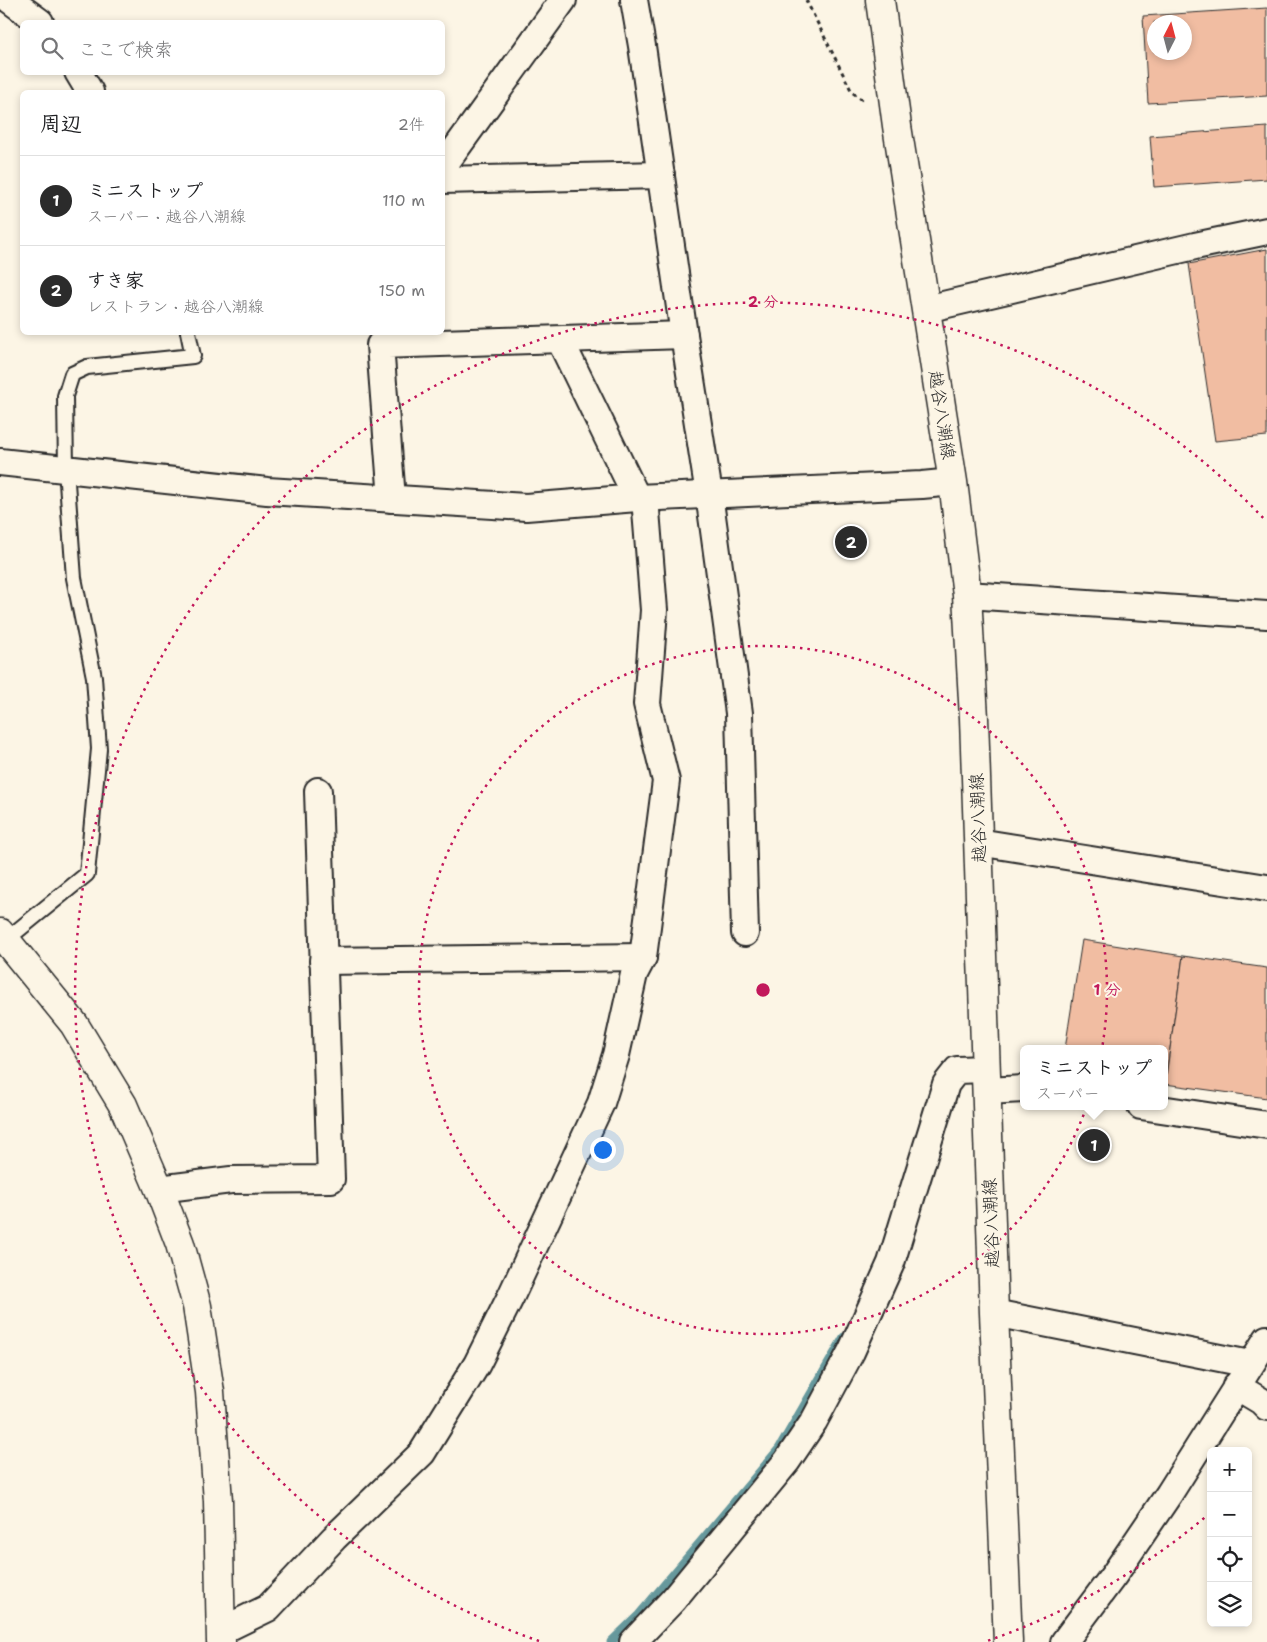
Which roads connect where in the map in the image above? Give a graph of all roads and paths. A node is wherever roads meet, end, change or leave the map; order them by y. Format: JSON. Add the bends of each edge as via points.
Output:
{"nodes":[{"id":1,"x":10,"y":0,"type":"edge"},
{"id":2,"x":563,"y":0,"type":"edge"},
{"id":3,"x":634,"y":0,"type":"edge"},
{"id":4,"x":806,"y":0,"type":"edge"},
{"id":5,"x":880,"y":0,"type":"edge"},
{"id":6,"x":37,"y":20,"type":"edge"},
{"id":7,"x":80,"y":75,"type":"edge"},
{"id":8,"x":89,"y":90,"type":"edge"},
{"id":9,"x":897,"y":126,"type":"junction"},
{"id":10,"x":445,"y":164,"type":"edge"},
{"id":11,"x":660,"y":175,"type":"junction"},
{"id":12,"x":445,"y":180,"type":"edge"},
{"id":13,"x":1267,"y":231,"type":"edge"},
{"id":14,"x":926,"y":308,"type":"junction"},
{"id":15,"x":189,"y":335,"type":"edge"},
{"id":16,"x":684,"y":335,"type":"junction"},
{"id":17,"x":560,"y":340,"type":"junction"},
{"id":18,"x":0,"y":462,"type":"edge"},
{"id":19,"x":66,"y":469,"type":"junction"},
{"id":20,"x":953,"y":482,"type":"junction"},
{"id":21,"x":709,"y":494,"type":"junction"},
{"id":22,"x":641,"y":498,"type":"junction"},
{"id":23,"x":392,"y":499,"type":"junction"},
{"id":24,"x":967,"y":595,"type":"junction"},
{"id":25,"x":1267,"y":615,"type":"edge"},
{"id":26,"x":318,"y":791,"type":"dead end"},
{"id":27,"x":978,"y":842,"type":"junction"},
{"id":28,"x":1267,"y":888,"type":"edge"},
{"id":29,"x":745,"y":933,"type":"dead end"},
{"id":30,"x":3,"y":936,"type":"edge"},
{"id":31,"x":643,"y":957,"type":"junction"},
{"id":32,"x":323,"y":961,"type":"junction"},
{"id":33,"x":987,"y":1080,"type":"junction"},
{"id":34,"x":1020,"y":1088,"type":"edge"},
{"id":35,"x":1168,"y":1110,"type":"edge"},
{"id":36,"x":1267,"y":1125,"type":"edge"},
{"id":37,"x":159,"y":1189,"type":"junction"},
{"id":38,"x":994,"y":1313,"type":"junction"},
{"id":39,"x":1267,"y":1339,"type":"edge"},
{"id":40,"x":1250,"y":1364,"type":"junction"},
{"id":41,"x":1236,"y":1386,"type":"junction"},
{"id":42,"x":1267,"y":1407,"type":"edge"},
{"id":43,"x":221,"y":1636,"type":"edge"},
{"id":44,"x":633,"y":1642,"type":"edge"},
{"id":45,"x":1008,"y":1642,"type":"edge"},
{"id":46,"x":1064,"y":1642,"type":"edge"}],
"edges":[{"from":1,"to":6,"type":"street"},
{"from":2,"to":10,"type":"street"},
{"from":3,"to":11,"type":"street"},
{"from":4,"to":9,"type":"path","via":[[852,92]]},
{"from":5,"to":9,"type":"main road","name":"越谷八潮線"},
{"from":7,"to":8,"type":"street"},
{"from":9,"to":14,"type":"main road","name":"越谷八潮線"},
{"from":11,"to":12,"type":"street"},
{"from":11,"to":16,"type":"street"},
{"from":13,"to":14,"type":"street"},
{"from":14,"to":20,"type":"main road","name":"越谷八潮線"},
{"from":15,"to":19,"type":"lane","via":[[193,356],[87,367],[72,374],[65,396]]},
{"from":16,"to":17,"type":"street"},
{"from":16,"to":21,"type":"street"},
{"from":17,"to":22,"type":"street"},
{"from":17,"to":23,"type":"street","via":[[380,345]]},
{"from":18,"to":19,"type":"street"},
{"from":19,"to":23,"type":"street","via":[[267,491]]},
{"from":19,"to":30,"type":"lane","via":[[74,578],[94,677],[99,749],[87,874]]},
{"from":20,"to":21,"type":"street"},
{"from":20,"to":24,"type":"main road","name":"越谷八潮線"},
{"from":21,"to":22,"type":"street"},
{"from":21,"to":29,"type":"street","via":[[739,712]]},
{"from":22,"to":23,"type":"street","via":[[526,507]]},
{"from":22,"to":31,"type":"street","via":[[654,610],[647,704],[666,781]]},
{"from":24,"to":25,"type":"street"},
{"from":24,"to":27,"type":"main road","name":"越谷八潮線"},
{"from":26,"to":32,"type":"street"},
{"from":27,"to":28,"type":"street"},
{"from":27,"to":33,"type":"main road","name":"越谷八潮線"},
{"from":30,"to":37,"type":"main road","via":[[74,1024],[123,1105]]},
{"from":31,"to":32,"type":"street"},
{"from":31,"to":43,"type":"street","via":[[634,974],[616,1055],[600,1103],[477,1364],[422,1453],[334,1538],[268,1608]]},
{"from":32,"to":37,"type":"street","via":[[331,1179],[231,1180]]},
{"from":33,"to":34,"type":"street"},
{"from":33,"to":38,"type":"main road","name":"越谷八潮線"},
{"from":33,"to":44,"type":"street","via":[[957,1070],[946,1084],[891,1262],[851,1352],[814,1421],[787,1461]]},
{"from":35,"to":36,"type":"street"},
{"from":37,"to":43,"type":"main road","via":[[180,1244],[197,1306],[210,1392],[218,1501]]},
{"from":38,"to":40,"type":"street"},
{"from":38,"to":45,"type":"main road","name":"越谷八潮線"},
{"from":39,"to":40,"type":"street"},
{"from":40,"to":41,"type":"street"},
{"from":41,"to":42,"type":"street"},
{"from":41,"to":46,"type":"street","via":[[1169,1494]]}]}
